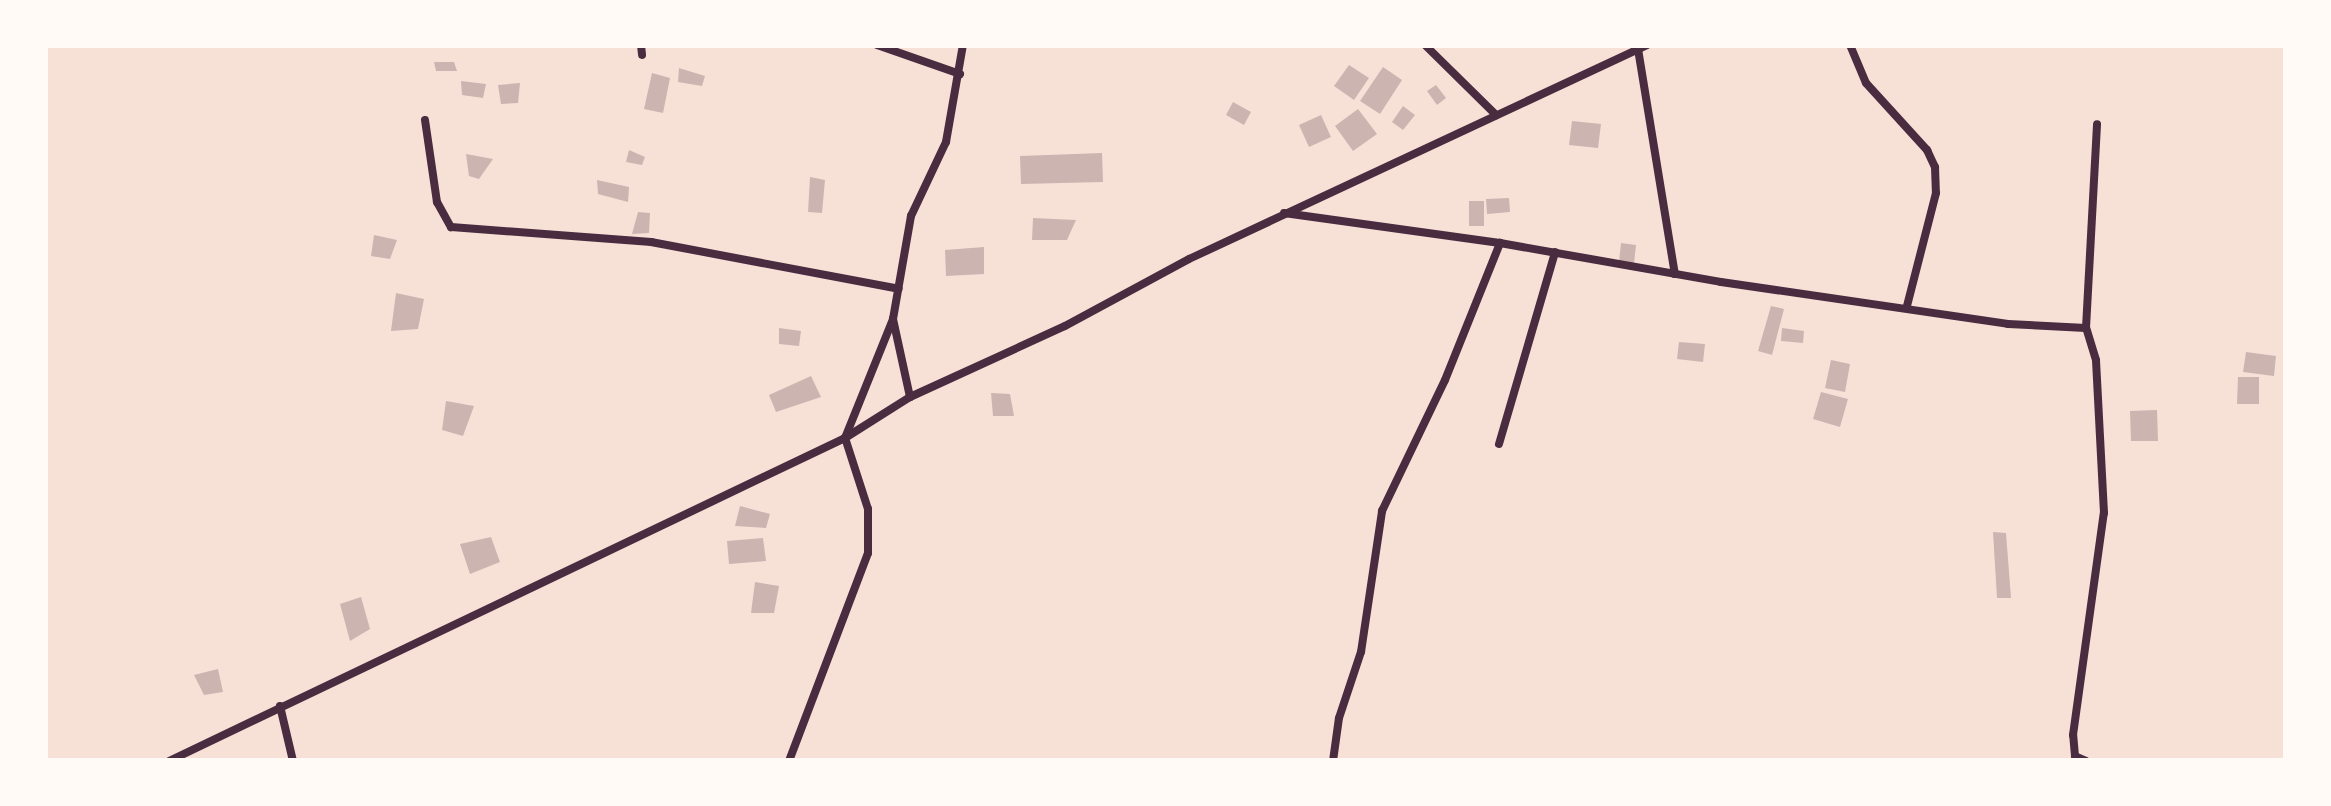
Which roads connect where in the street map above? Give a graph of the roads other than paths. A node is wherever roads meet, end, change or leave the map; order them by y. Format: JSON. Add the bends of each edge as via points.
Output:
{"nodes":[{"id":1,"x":877,"y":45,"type":"edge"},
{"id":2,"x":963,"y":45,"type":"edge"},
{"id":3,"x":1425,"y":45,"type":"edge"},
{"id":4,"x":1850,"y":45,"type":"edge"},
{"id":5,"x":1643,"y":47,"type":"edge"},
{"id":6,"x":960,"y":74,"type":"junction"},
{"id":7,"x":1496,"y":115,"type":"junction"},
{"id":8,"x":424,"y":120,"type":"dead end"},
{"id":9,"x":2097,"y":124,"type":"dead end"},
{"id":10,"x":1284,"y":214,"type":"junction"},
{"id":11,"x":1500,"y":243,"type":"junction"},
{"id":12,"x":1555,"y":252,"type":"junction"},
{"id":13,"x":1675,"y":274,"type":"junction"},
{"id":14,"x":898,"y":290,"type":"junction"},
{"id":15,"x":1907,"y":306,"type":"junction"},
{"id":16,"x":893,"y":319,"type":"junction"},
{"id":17,"x":2086,"y":328,"type":"junction"},
{"id":18,"x":910,"y":398,"type":"junction"},
{"id":19,"x":845,"y":438,"type":"junction"},
{"id":20,"x":1499,"y":444,"type":"dead end"},
{"id":21,"x":280,"y":706,"type":"junction"},
{"id":22,"x":169,"y":761,"type":"edge"},
{"id":23,"x":293,"y":761,"type":"edge"},
{"id":24,"x":789,"y":761,"type":"edge"},
{"id":25,"x":1333,"y":761,"type":"edge"},
{"id":26,"x":2086,"y":761,"type":"edge"}],
"edges":[{"from":1,"to":6,"type":"street"},
{"from":2,"to":6,"type":"street"},
{"from":3,"to":7,"type":"street"},
{"from":4,"to":15,"type":"street","via":[[1866,83],[1928,150],[1935,167],[1936,193]]},
{"from":5,"to":7,"type":"street"},
{"from":5,"to":13,"type":"street"},
{"from":6,"to":14,"type":"street","via":[[946,142],[912,216]]},
{"from":7,"to":10,"type":"street"},
{"from":8,"to":14,"type":"street","via":[[436,202],[451,227],[652,242]]},
{"from":9,"to":17,"type":"street"},
{"from":10,"to":11,"type":"street"},
{"from":10,"to":18,"type":"street"},
{"from":11,"to":12,"type":"street"},
{"from":11,"to":25,"type":"street","via":[[1382,512],[1361,652]]},
{"from":12,"to":13,"type":"street"},
{"from":12,"to":20,"type":"street"},
{"from":13,"to":15,"type":"street"},
{"from":14,"to":16,"type":"street"},
{"from":15,"to":17,"type":"street","via":[[2008,324]]},
{"from":16,"to":18,"type":"street"},
{"from":16,"to":19,"type":"street"},
{"from":17,"to":26,"type":"street","via":[[2096,360],[2104,513],[2073,735],[2075,756]]},
{"from":18,"to":19,"type":"street"},
{"from":19,"to":21,"type":"street"},
{"from":19,"to":24,"type":"street","via":[[868,509],[868,553]]},
{"from":21,"to":22,"type":"street"},
{"from":21,"to":23,"type":"street"}]}
